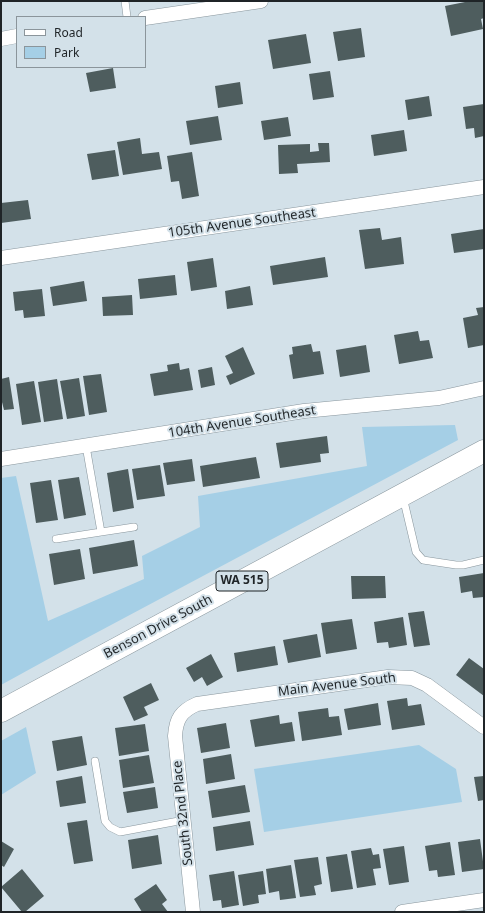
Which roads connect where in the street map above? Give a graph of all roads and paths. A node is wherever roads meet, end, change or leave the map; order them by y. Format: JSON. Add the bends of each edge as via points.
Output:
{"nodes":[{"id":1,"x":125,"y":1,"type":"edge"},
{"id":2,"x":261,"y":1,"type":"edge"},
{"id":3,"x":127,"y":16,"type":"edge"},
{"id":4,"x":146,"y":18,"type":"edge"},
{"id":5,"x":16,"y":36,"type":"edge"},
{"id":6,"x":1,"y":39,"type":"edge"},
{"id":7,"x":484,"y":187,"type":"edge"},
{"id":8,"x":1,"y":258,"type":"edge"},
{"id":9,"x":484,"y":388,"type":"edge"},
{"id":10,"x":86,"y":446,"type":"junction"},
{"id":11,"x":484,"y":451,"type":"edge"},
{"id":12,"x":1,"y":459,"type":"edge"},
{"id":13,"x":402,"y":495,"type":"junction"},
{"id":14,"x":134,"y":527,"type":"dead end"},
{"id":15,"x":101,"y":532,"type":"junction"},
{"id":16,"x":56,"y":539,"type":"dead end"},
{"id":17,"x":484,"y":560,"type":"edge"},
{"id":18,"x":1,"y":711,"type":"edge"},
{"id":19,"x":180,"y":716,"type":"joint"},
{"id":20,"x":484,"y":727,"type":"edge"},
{"id":21,"x":96,"y":761,"type":"dead end"},
{"id":22,"x":184,"y":820,"type":"junction"},
{"id":23,"x":484,"y":900,"type":"edge"},
{"id":24,"x":411,"y":911,"type":"edge"},
{"id":25,"x":193,"y":912,"type":"edge"}],
"edges":[{"from":1,"to":3,"type":"lane"},
{"from":2,"to":4,"type":"street"},
{"from":5,"to":6,"type":"street"},
{"from":7,"to":8,"type":"street","name":"105th Avenue Southeast"},
{"from":9,"to":10,"type":"street","name":"104th Avenue Southeast","via":[[439,398],[304,411]]},
{"from":10,"to":12,"type":"street","name":"104th Avenue Southeast"},
{"from":10,"to":15,"type":"lane"},
{"from":11,"to":13,"type":"main road","name":"Benson Drive South","number":"WA 515"},
{"from":13,"to":17,"type":"lane","via":[[416,552],[423,560],[456,565]]},
{"from":13,"to":18,"type":"main road","name":"Benson Drive South","number":"WA 515"},
{"from":14,"to":15,"type":"lane"},
{"from":15,"to":16,"type":"lane"},
{"from":19,"to":20,"type":"street","name":"Main Avenue South","via":[[197,704],[388,677],[412,678],[427,685]]},
{"from":19,"to":22,"type":"street","name":"South 32nd Place","via":[[175,736]]},
{"from":21,"to":22,"type":"lane","via":[[105,821],[110,827],[120,832]]},
{"from":22,"to":25,"type":"street","name":"South 32nd Place"},
{"from":23,"to":24,"type":"street"}]}
